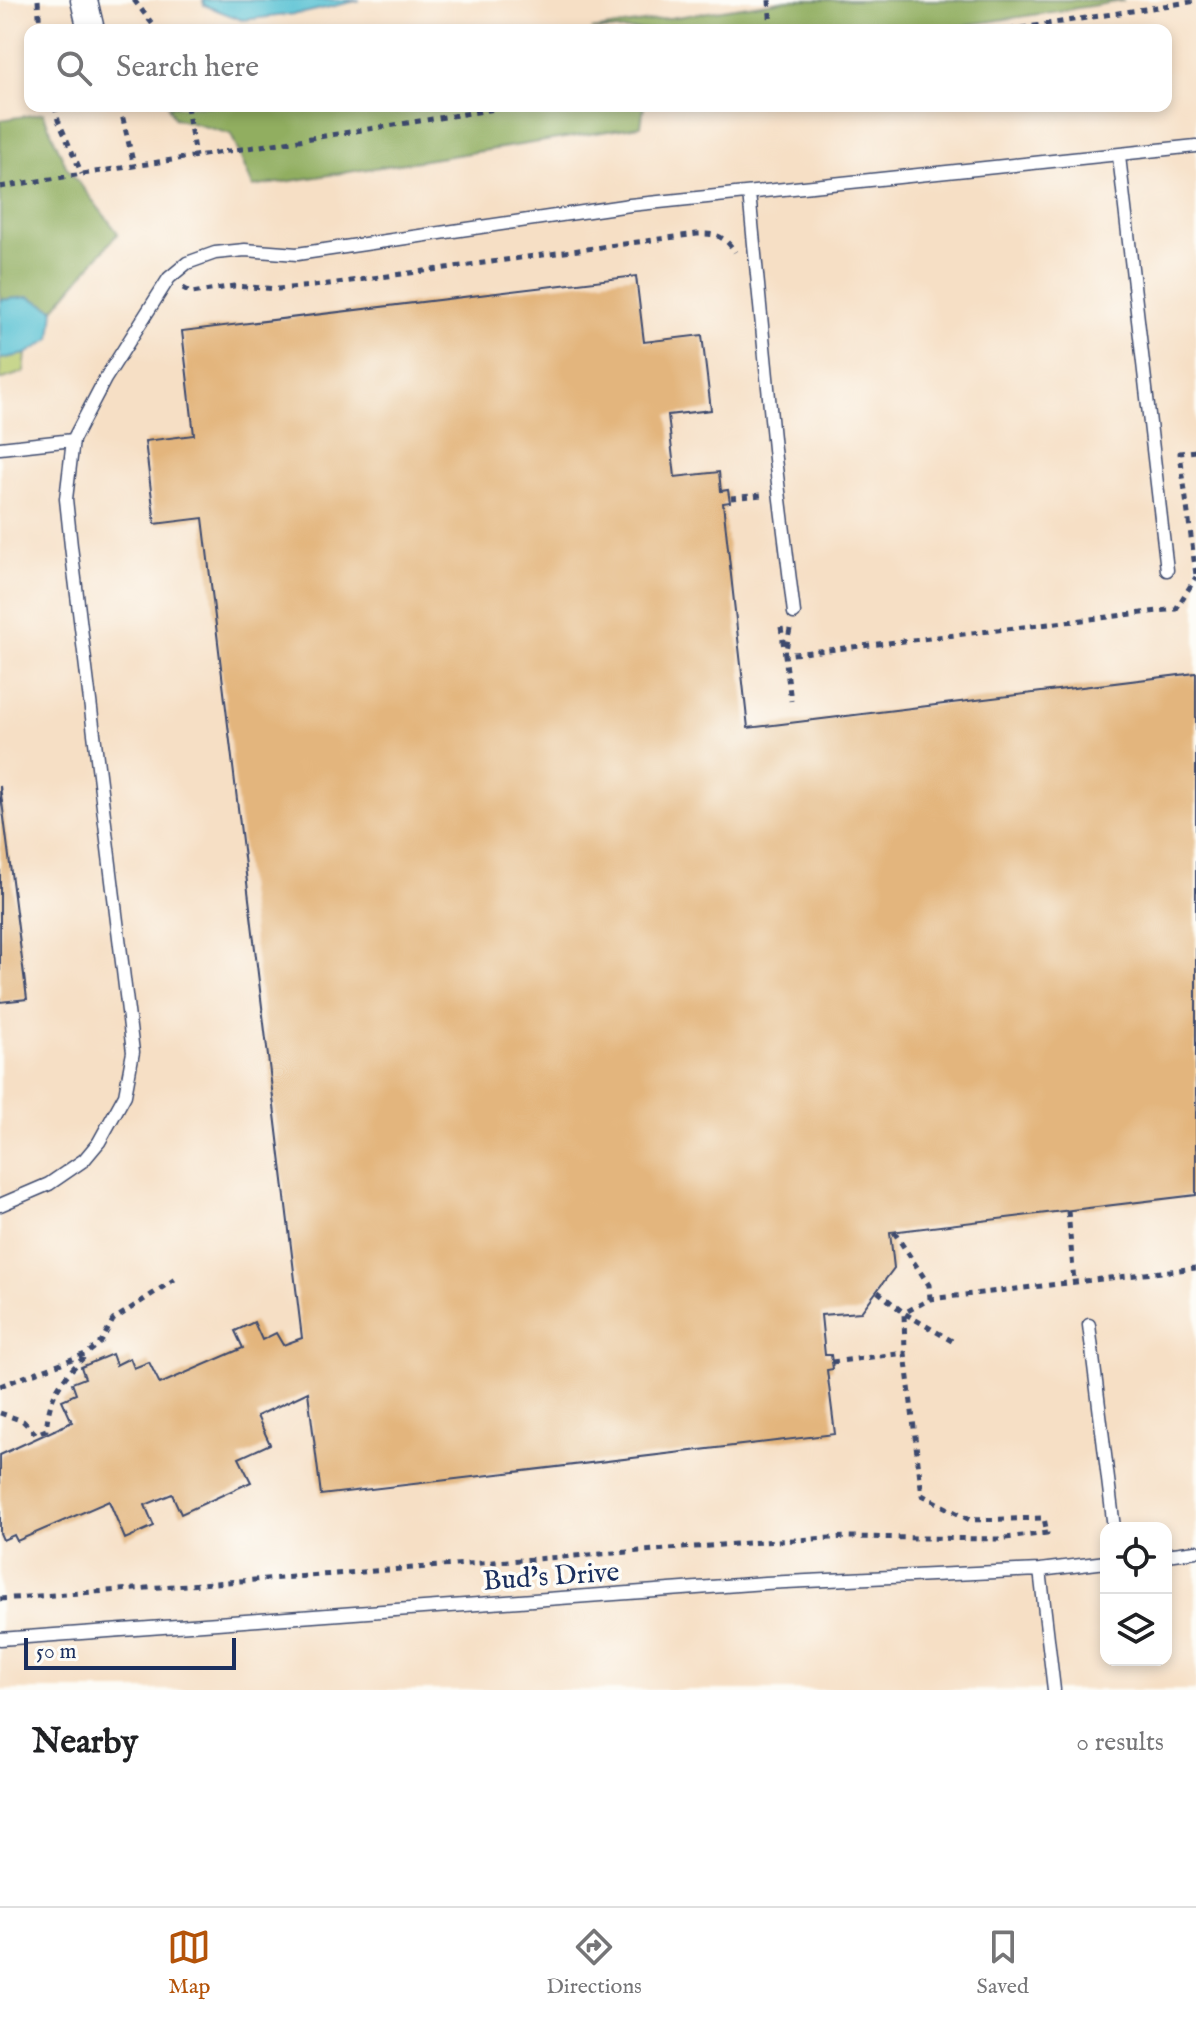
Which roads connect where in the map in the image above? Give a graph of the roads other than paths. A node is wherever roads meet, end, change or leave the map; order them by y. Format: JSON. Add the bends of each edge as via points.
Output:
{"nodes":[{"id":1,"x":84,"y":0,"type":"edge"},
{"id":2,"x":90,"y":24,"type":"edge"},
{"id":3,"x":1196,"y":146,"type":"edge"},
{"id":4,"x":1119,"y":156,"type":"junction"},
{"id":5,"x":749,"y":193,"type":"junction"},
{"id":6,"x":73,"y":440,"type":"junction"},
{"id":7,"x":0,"y":448,"type":"edge"},
{"id":8,"x":1167,"y":570,"type":"dead end"},
{"id":9,"x":794,"y":613,"type":"road end"},
{"id":10,"x":0,"y":1205,"type":"edge"},
{"id":11,"x":1089,"y":1325,"type":"dead end"},
{"id":12,"x":1113,"y":1522,"type":"edge"},
{"id":13,"x":1196,"y":1551,"type":"edge"},
{"id":14,"x":1172,"y":1554,"type":"edge"},
{"id":15,"x":1100,"y":1563,"type":"edge"},
{"id":16,"x":1040,"y":1570,"type":"junction"},
{"id":17,"x":0,"y":1639,"type":"edge"},
{"id":18,"x":1054,"y":1690,"type":"edge"}],
"edges":[{"from":1,"to":2,"type":"street"},
{"from":3,"to":4,"type":"lane"},
{"from":4,"to":5,"type":"lane"},
{"from":4,"to":8,"type":"lane"},
{"from":5,"to":6,"type":"lane","via":[[630,205],[297,254],[215,253],[187,263],[169,278]]},
{"from":5,"to":9,"type":"lane"},
{"from":6,"to":7,"type":"lane"},
{"from":6,"to":10,"type":"lane","via":[[66,499],[133,1052],[125,1095],[84,1160],[49,1184]]},
{"from":11,"to":12,"type":"lane"},
{"from":13,"to":14,"type":"lane"},
{"from":15,"to":16,"type":"lane","name":"Bud's Drive"},
{"from":16,"to":17,"type":"lane","name":"Bud's Drive","via":[[765,1583]]},
{"from":16,"to":18,"type":"lane"}]}
